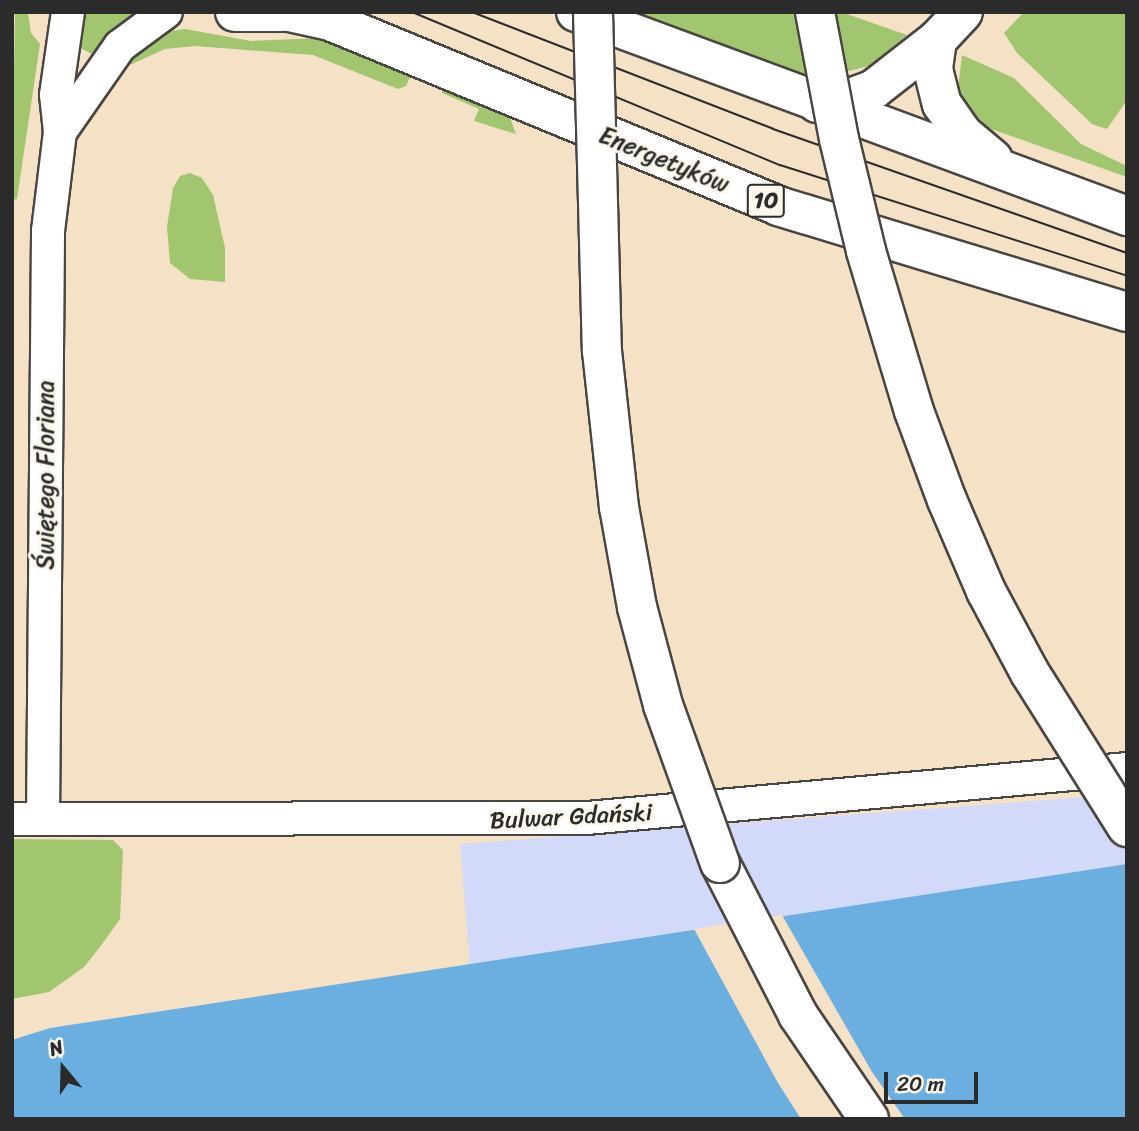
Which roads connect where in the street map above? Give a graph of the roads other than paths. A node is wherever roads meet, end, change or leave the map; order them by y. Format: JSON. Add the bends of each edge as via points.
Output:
{"nodes":[{"id":1,"x":68,"y":12,"type":"edge"},
{"id":2,"x":166,"y":12,"type":"edge"},
{"id":3,"x":235,"y":12,"type":"edge"},
{"id":4,"x":282,"y":12,"type":"edge"},
{"id":5,"x":289,"y":12,"type":"edge"},
{"id":6,"x":576,"y":12,"type":"edge"},
{"id":7,"x":593,"y":12,"type":"edge"},
{"id":8,"x":815,"y":12,"type":"edge"},
{"id":9,"x":963,"y":12,"type":"edge"},
{"id":10,"x":937,"y":40,"type":"junction"},
{"id":11,"x":817,"y":103,"type":"junction"},
{"id":12,"x":60,"y":132,"type":"junction"},
{"id":13,"x":1041,"y":184,"type":"junction"},
{"id":14,"x":1127,"y":216,"type":"edge"},
{"id":15,"x":1127,"y":312,"type":"edge"},
{"id":16,"x":1127,"y":769,"type":"edge"},
{"id":17,"x":28,"y":819,"type":"edge"},
{"id":18,"x":1127,"y":827,"type":"edge"},
{"id":19,"x":869,"y":1119,"type":"edge"}],
"edges":[{"from":1,"to":12,"type":"street","name":"Świętego Floriana","via":[[56,95]]},
{"from":2,"to":12,"type":"street","name":"Świętego Floriana","via":[[120,46]]},
{"from":3,"to":4,"type":"main road"},
{"from":5,"to":15,"type":"main road","name":"Energetyków","number":"10","via":[[330,21],[779,206]]},
{"from":6,"to":11,"type":"main road"},
{"from":7,"to":19,"type":"main road","bridge":true,"via":[[601,351],[617,494],[637,607],[668,718],[731,887],[799,1015]]},
{"from":8,"to":18,"type":"main road","bridge":true,"via":[[866,251],[947,500],[986,591],[1025,663]]},
{"from":9,"to":10,"type":"main road"},
{"from":10,"to":11,"type":"main road","via":[[874,89],[839,102]]},
{"from":10,"to":13,"type":"main road","via":[[934,79],[954,124],[996,161]]},
{"from":11,"to":13,"type":"main road"},
{"from":12,"to":17,"type":"street","name":"Świętego Floriana","via":[[48,231]]},
{"from":13,"to":14,"type":"main road"},
{"from":16,"to":17,"type":"street","name":"Bulwar Gdański","via":[[587,818]]}]}
